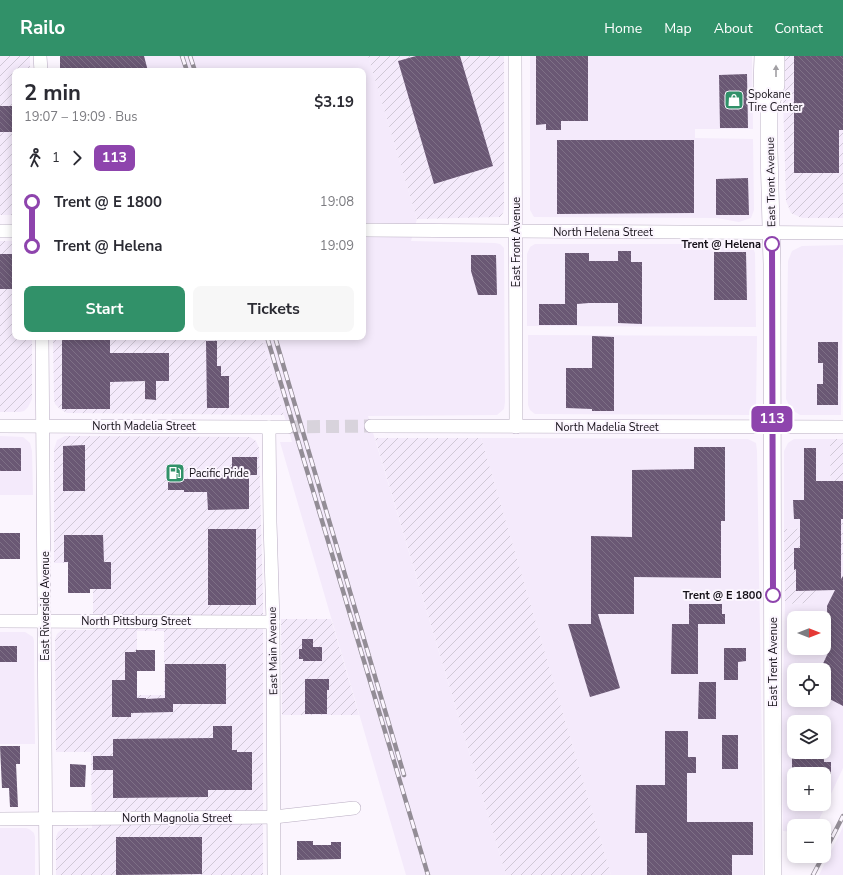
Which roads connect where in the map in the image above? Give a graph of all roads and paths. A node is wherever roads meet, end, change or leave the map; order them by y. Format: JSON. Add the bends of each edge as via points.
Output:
{"nodes":[{"id":1,"x":40,"y":56,"type":"edge"},
{"id":2,"x":515,"y":56,"type":"edge"},
{"id":3,"x":757,"y":56,"type":"edge"},
{"id":4,"x":763,"y":56,"type":"edge"},
{"id":5,"x":776,"y":56,"type":"edge"},
{"id":6,"x":40,"y":68,"type":"edge"},
{"id":7,"x":762,"y":85,"type":"junction"},
{"id":8,"x":770,"y":112,"type":"junction"},
{"id":9,"x":12,"y":230,"type":"edge"},
{"id":10,"x":366,"y":230,"type":"edge"},
{"id":11,"x":0,"y":231,"type":"edge"},
{"id":12,"x":516,"y":231,"type":"junction"},
{"id":13,"x":843,"y":233,"type":"edge"},
{"id":14,"x":772,"y":234,"type":"junction"},
{"id":15,"x":42,"y":340,"type":"edge"},
{"id":16,"x":0,"y":426,"type":"edge"},
{"id":17,"x":43,"y":426,"type":"junction"},
{"id":18,"x":371,"y":426,"type":"tunnel mouth"},
{"id":19,"x":270,"y":427,"type":"junction"},
{"id":20,"x":288,"y":427,"type":"tunnel mouth"},
{"id":21,"x":516,"y":427,"type":"junction"},
{"id":22,"x":772,"y":427,"type":"junction"},
{"id":23,"x":843,"y":427,"type":"edge"},
{"id":24,"x":0,"y":621,"type":"edge"},
{"id":25,"x":45,"y":621,"type":"junction"},
{"id":26,"x":273,"y":622,"type":"junction"},
{"id":27,"x":354,"y":808,"type":"dead end"},
{"id":28,"x":274,"y":817,"type":"junction"},
{"id":29,"x":0,"y":819,"type":"edge"},
{"id":30,"x":46,"y":819,"type":"junction"},
{"id":31,"x":46,"y":875,"type":"edge"},
{"id":32,"x":274,"y":875,"type":"edge"},
{"id":33,"x":773,"y":875,"type":"edge"}],
"edges":[{"from":1,"to":6,"type":"street"},
{"from":2,"to":12,"type":"street","name":"East Front Avenue"},
{"from":3,"to":7,"type":"street"},
{"from":4,"to":7,"type":"main road","name":"East Trent Avenue"},
{"from":8,"to":5,"type":"main road","name":"East Trent Avenue","one_way":true,"via":[[776,85]]},
{"from":7,"to":8,"type":"main road","name":"East Trent Avenue"},
{"from":8,"to":14,"type":"main road","name":"East Trent Avenue"},
{"from":9,"to":11,"type":"street"},
{"from":10,"to":12,"type":"street","name":"North Helena Street"},
{"from":12,"to":14,"type":"street","name":"North Helena Street"},
{"from":12,"to":21,"type":"street","name":"East Front Avenue"},
{"from":13,"to":14,"type":"street","name":"North Helena Street"},
{"from":14,"to":22,"type":"main road","name":"East Trent Avenue"},
{"from":15,"to":17,"type":"street","name":"East Riverside Avenue"},
{"from":16,"to":17,"type":"street","name":"North Madelia Street"},
{"from":17,"to":19,"type":"street","name":"North Madelia Street"},
{"from":17,"to":25,"type":"street","name":"East Riverside Avenue"},
{"from":18,"to":21,"type":"street","name":"North Madelia Street"},
{"from":19,"to":20,"type":"street","name":"North Madelia Street"},
{"from":19,"to":26,"type":"street","name":"East Main Avenue"},
{"from":21,"to":22,"type":"street","name":"North Madelia Street"},
{"from":22,"to":23,"type":"street","name":"North Madelia Street"},
{"from":22,"to":33,"type":"main road","name":"East Trent Avenue"},
{"from":24,"to":25,"type":"street","name":"North Pittsburg Street"},
{"from":25,"to":26,"type":"street","name":"North Pittsburg Street"},
{"from":25,"to":30,"type":"street","name":"East Riverside Avenue"},
{"from":26,"to":28,"type":"street","name":"East Main Avenue"},
{"from":27,"to":28,"type":"street","name":"North Magnolia Street"},
{"from":28,"to":30,"type":"street","name":"North Magnolia Street"},
{"from":28,"to":32,"type":"street","name":"East Main Avenue"},
{"from":29,"to":30,"type":"street","name":"North Magnolia Street"},
{"from":30,"to":31,"type":"street","name":"East Riverside Avenue"}]}
